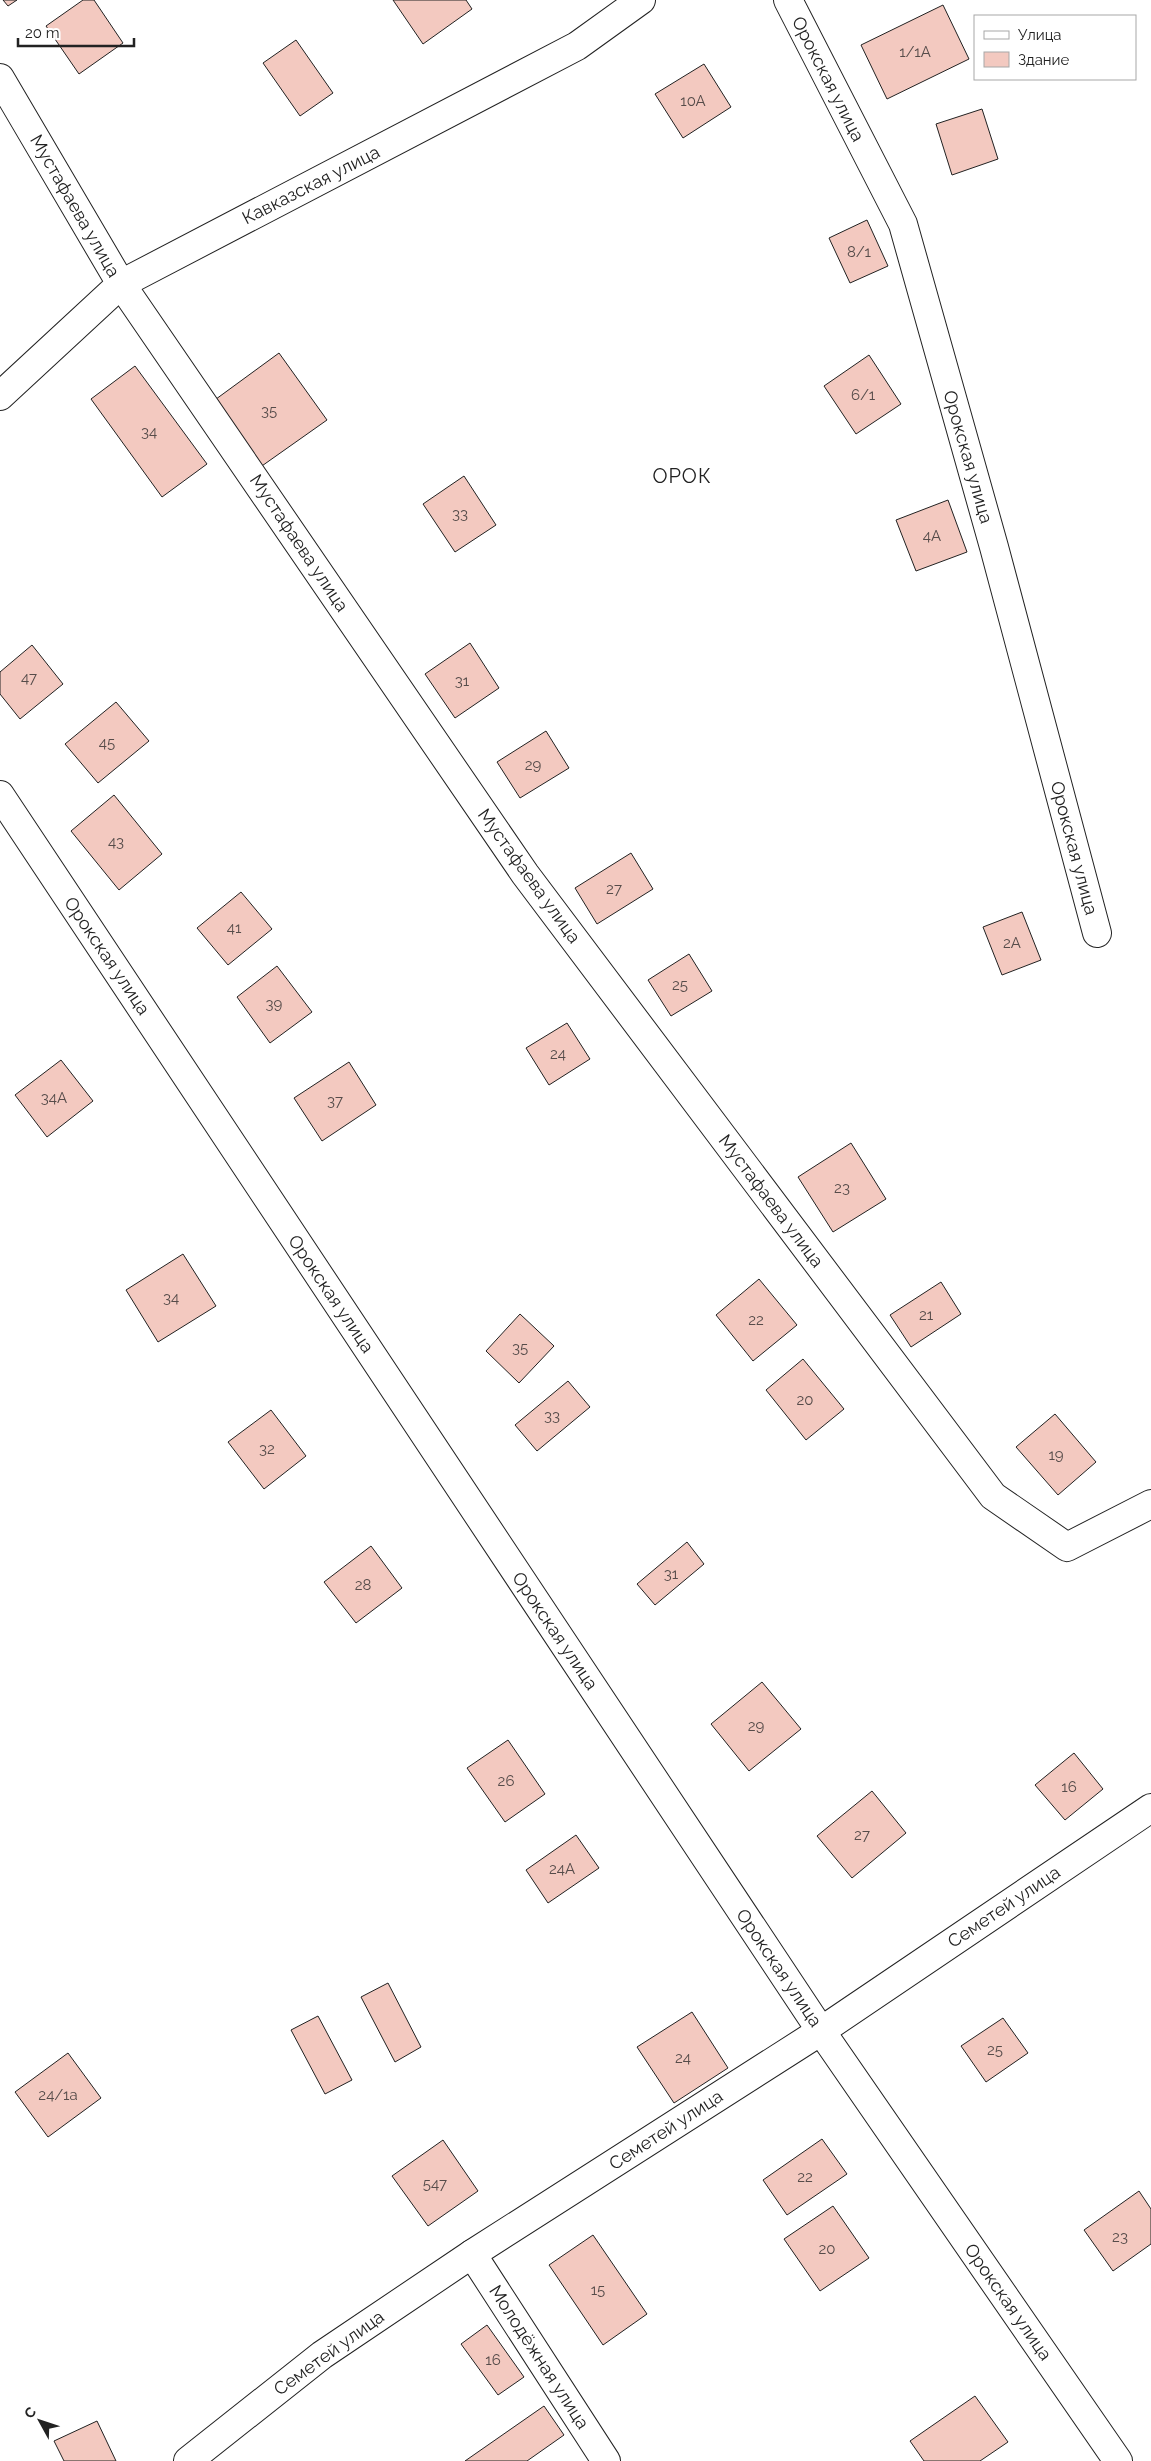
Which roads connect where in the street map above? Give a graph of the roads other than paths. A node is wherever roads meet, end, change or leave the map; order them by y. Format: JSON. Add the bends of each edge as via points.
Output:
{"nodes":[{"id":1,"x":641,"y":0,"type":"edge"},
{"id":2,"x":788,"y":0,"type":"edge"},
{"id":3,"x":0,"y":78,"type":"edge"},
{"id":4,"x":121,"y":284,"type":"junction"},
{"id":5,"x":0,"y":396,"type":"edge"},
{"id":6,"x":0,"y":795,"type":"edge"},
{"id":7,"x":1097,"y":933,"type":"dead end"},
{"id":8,"x":1151,"y":1504,"type":"edge"},
{"id":9,"x":1151,"y":1808,"type":"edge"},
{"id":10,"x":821,"y":2031,"type":"junction"},
{"id":11,"x":472,"y":2254,"type":"junction"},
{"id":12,"x":188,"y":2461,"type":"edge"},
{"id":13,"x":606,"y":2461,"type":"edge"},
{"id":14,"x":1118,"y":2461,"type":"edge"}],
"edges":[{"from":1,"to":4,"type":"street","name":"Кавказская улица","via":[[578,46]]},
{"from":2,"to":7,"type":"street","name":"Орокская улица","via":[[902,224],[994,547]]},
{"from":3,"to":4,"type":"street","name":"Мустафаева улица"},
{"from":4,"to":5,"type":"street","name":"Кавказская улица"},
{"from":4,"to":8,"type":"street","name":"Мустафаева улица","via":[[525,874],[993,1496],[1067,1547]]},
{"from":6,"to":10,"type":"street","name":"Орокская улица"},
{"from":9,"to":10,"type":"street","name":"Семетей улица"},
{"from":10,"to":11,"type":"street","name":"Семетей улица"},
{"from":10,"to":14,"type":"street","name":"Орокская улица"},
{"from":11,"to":12,"type":"street","name":"Семетей улица","via":[[322,2355]]},
{"from":11,"to":13,"type":"street","name":"Молодёжная улица"}]}
